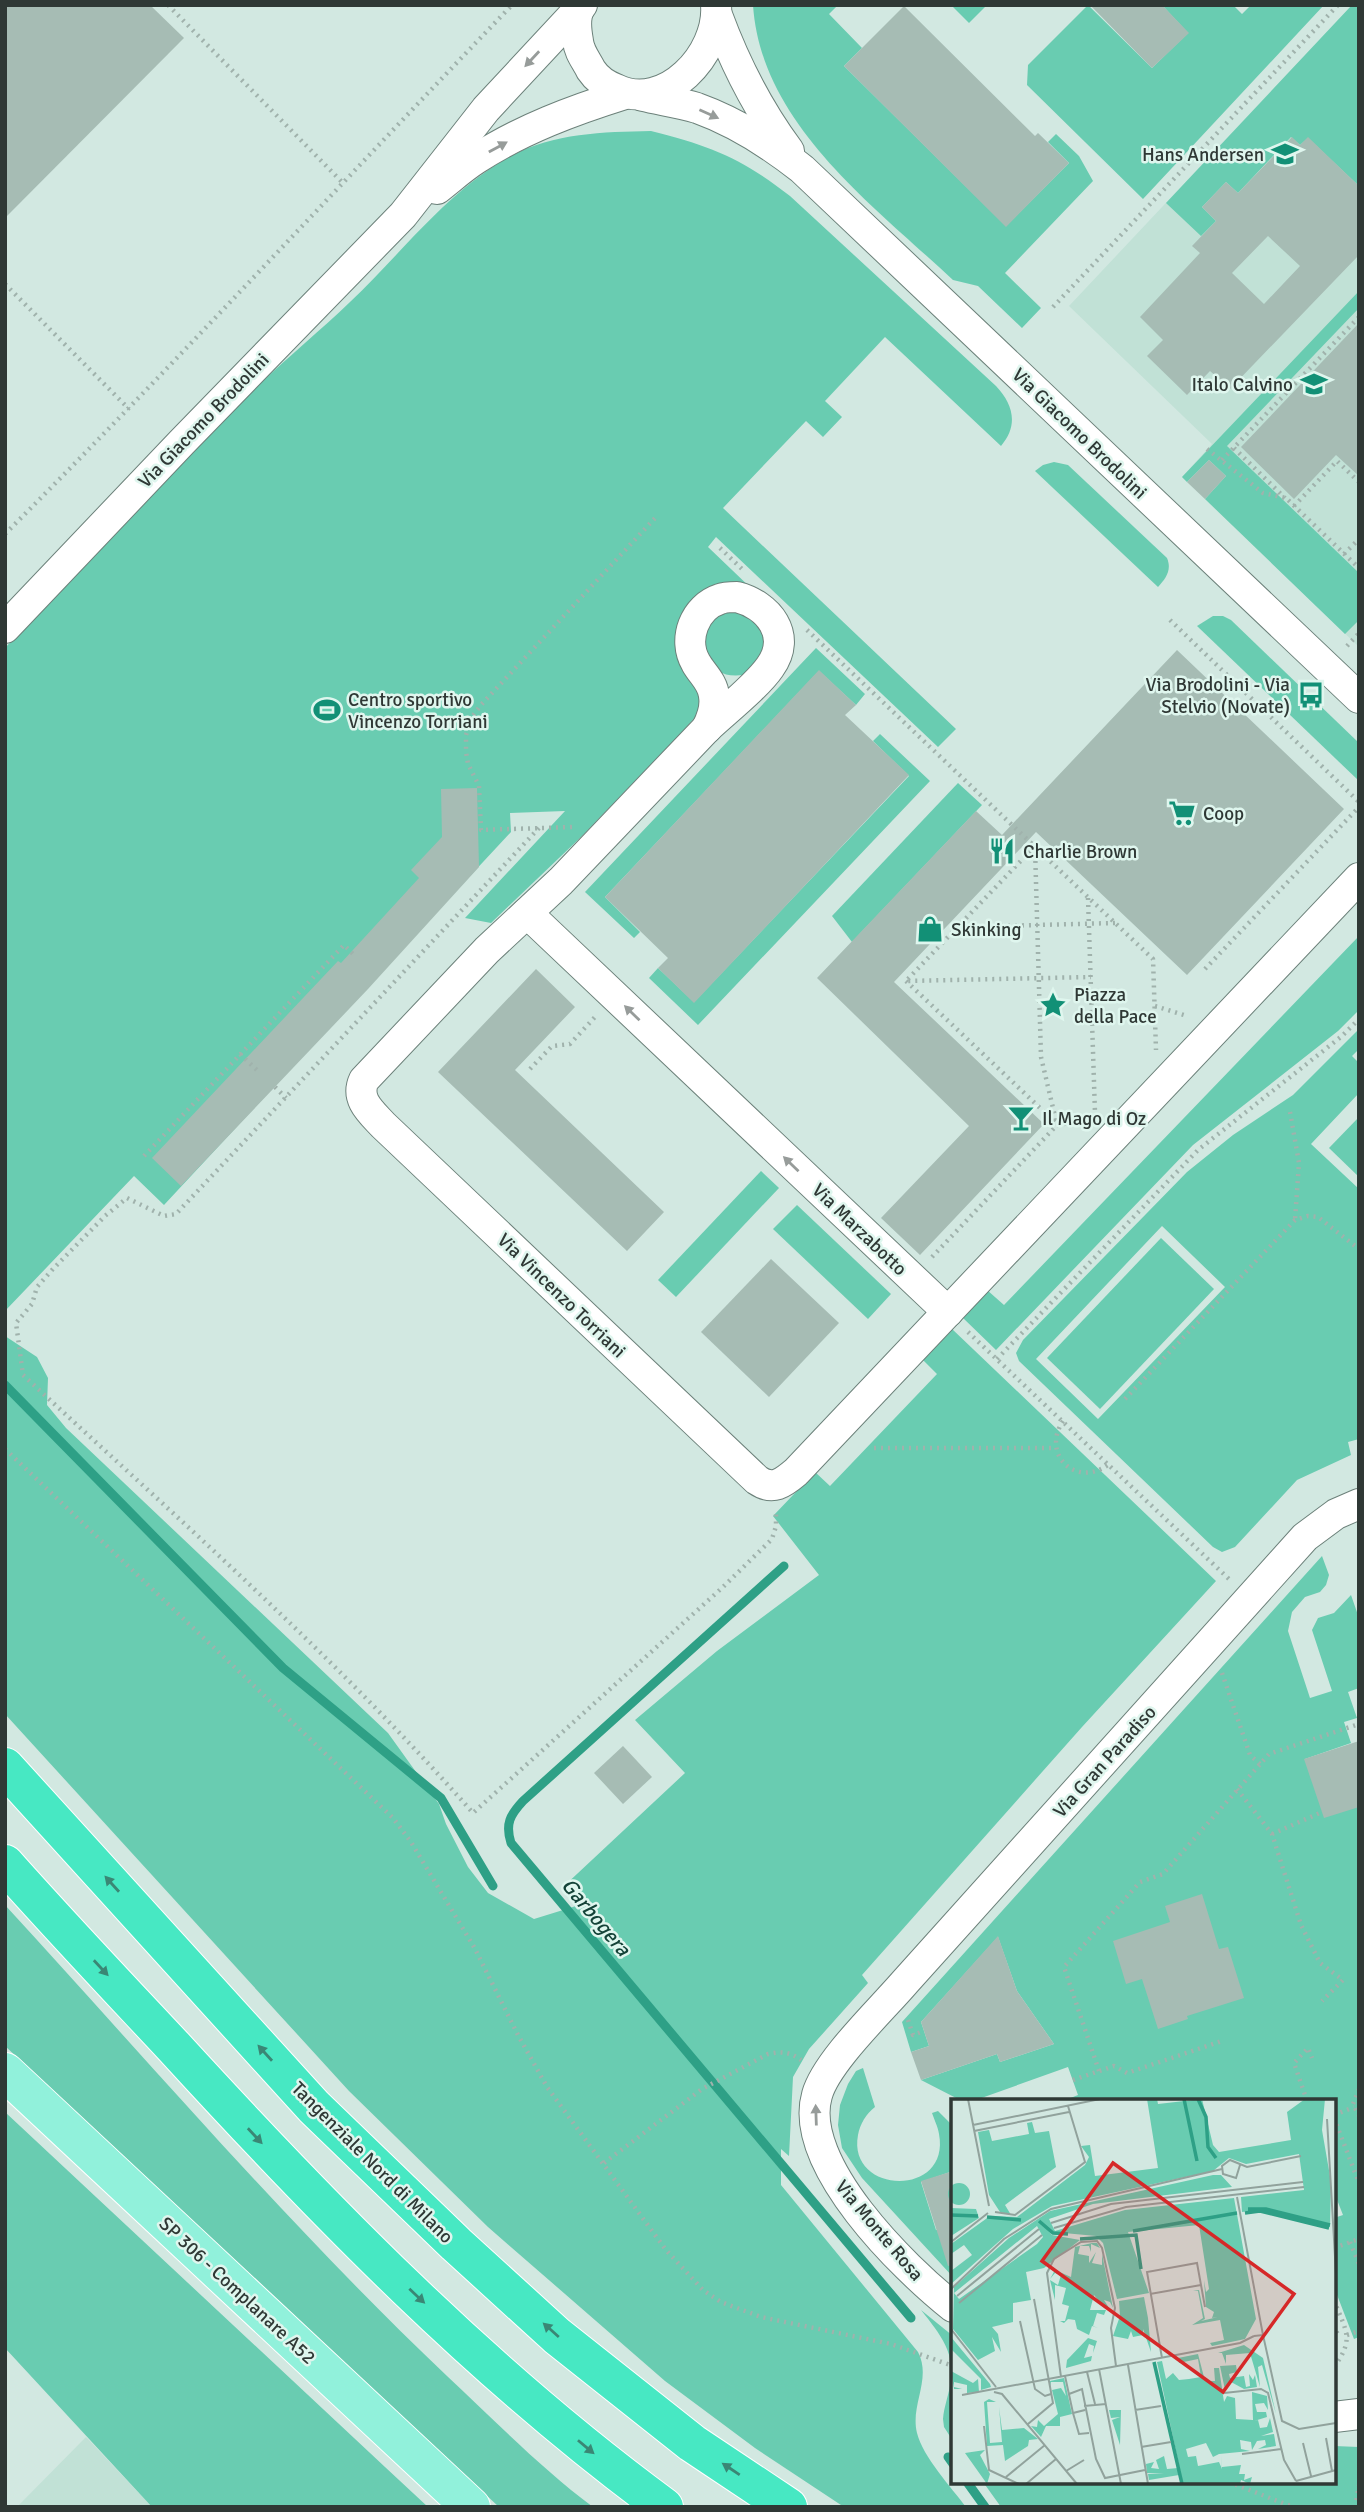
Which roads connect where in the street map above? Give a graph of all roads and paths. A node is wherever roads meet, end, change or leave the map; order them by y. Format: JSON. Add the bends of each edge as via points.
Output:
{"nodes":[{"id":1,"x":168,"y":5,"type":"edge"},
{"id":2,"x":512,"y":5,"type":"edge"},
{"id":3,"x":1338,"y":5,"type":"edge"},
{"id":4,"x":580,"y":7,"type":"edge"},
{"id":5,"x":717,"y":10,"type":"edge"},
{"id":6,"x":634,"y":95,"type":"junction"},
{"id":7,"x":802,"y":169,"type":"junction"},
{"id":8,"x":342,"y":182,"type":"junction"},
{"id":9,"x":403,"y":215,"type":"junction"},
{"id":10,"x":5,"y":284,"type":"edge"},
{"id":11,"x":1053,"y":307,"type":"dead end"},
{"id":12,"x":1359,"y":317,"type":"edge"},
{"id":13,"x":130,"y":409,"type":"junction"},
{"id":14,"x":1234,"y":448,"type":"junction"},
{"id":15,"x":1207,"y":449,"type":"dead end"},
{"id":16,"x":1222,"y":460,"type":"junction"},
{"id":17,"x":1359,"y":482,"type":"edge"},
{"id":18,"x":1286,"y":499,"type":"junction"},
{"id":19,"x":1294,"y":506,"type":"junction"},
{"id":20,"x":656,"y":517,"type":"dead end"},
{"id":21,"x":5,"y":534,"type":"edge"},
{"id":22,"x":1359,"y":539,"type":"edge"},
{"id":23,"x":720,"y":548,"type":"dead end"},
{"id":24,"x":1344,"y":554,"type":"junction"},
{"id":25,"x":1359,"y":568,"type":"edge"},
{"id":26,"x":749,"y":575,"type":"dead end"},
{"id":27,"x":1170,"y":620,"type":"dead end"},
{"id":28,"x":5,"y":628,"type":"edge"},
{"id":29,"x":806,"y":629,"type":"dead end"},
{"id":30,"x":1359,"y":633,"type":"edge"},
{"id":31,"x":1347,"y":646,"type":"dead end"},
{"id":32,"x":1359,"y":698,"type":"edge"},
{"id":33,"x":707,"y":728,"type":"dead end"},
{"id":34,"x":1359,"y":804,"type":"edge"},
{"id":35,"x":539,"y":828,"type":"junction"},
{"id":36,"x":599,"y":841,"type":"junction"},
{"id":37,"x":1035,"y":846,"type":"junction"},
{"id":38,"x":1359,"y":878,"type":"edge"},
{"id":39,"x":1088,"y":897,"type":"junction"},
{"id":40,"x":527,"y":913,"type":"junction"},
{"id":41,"x":1116,"y":923,"type":"junction"},
{"id":42,"x":1089,"y":924,"type":"junction"},
{"id":43,"x":1037,"y":925,"type":"junction"},
{"id":44,"x":958,"y":927,"type":"junction"},
{"id":45,"x":356,"y":957,"type":"dead end"},
{"id":46,"x":1205,"y":969,"type":"dead end"},
{"id":47,"x":1091,"y":976,"type":"junction"},
{"id":48,"x":1038,"y":978,"type":"junction"},
{"id":49,"x":906,"y":981,"type":"junction"},
{"id":50,"x":600,"y":1012,"type":"dead end"},
{"id":51,"x":1190,"y":1018,"type":"dead end"},
{"id":52,"x":1359,"y":1019,"type":"edge"},
{"id":53,"x":1182,"y":1027,"type":"dead end"},
{"id":54,"x":1165,"y":1045,"type":"dead end"},
{"id":55,"x":240,"y":1055,"type":"junction"},
{"id":56,"x":530,"y":1069,"type":"dead end"},
{"id":57,"x":260,"y":1073,"type":"dead end"},
{"id":58,"x":275,"y":1087,"type":"dead end"},
{"id":59,"x":286,"y":1098,"type":"junction"},
{"id":60,"x":1104,"y":1110,"type":"dead end"},
{"id":61,"x":1290,"y":1112,"type":"dead end"},
{"id":62,"x":1095,"y":1119,"type":"junction"},
{"id":63,"x":1057,"y":1125,"type":"junction"},
{"id":64,"x":144,"y":1156,"type":"dead end"},
{"id":65,"x":1295,"y":1220,"type":"junction"},
{"id":66,"x":1359,"y":1249,"type":"edge"},
{"id":67,"x":925,"y":1264,"type":"dead end"},
{"id":68,"x":948,"y":1312,"type":"junction"},
{"id":69,"x":997,"y":1359,"type":"junction"},
{"id":70,"x":1125,"y":1399,"type":"dead end"},
{"id":71,"x":1063,"y":1421,"type":"junction"},
{"id":72,"x":874,"y":1448,"type":"dead end"},
{"id":73,"x":1056,"y":1448,"type":"junction"},
{"id":74,"x":5,"y":1449,"type":"edge"},
{"id":75,"x":1108,"y":1465,"type":"junction"},
{"id":76,"x":774,"y":1486,"type":"junction"},
{"id":77,"x":1359,"y":1504,"type":"edge"},
{"id":78,"x":1238,"y":1588,"type":"dead end"},
{"id":79,"x":1218,"y":1662,"type":"dead end"},
{"id":80,"x":1359,"y":1724,"type":"edge"},
{"id":81,"x":1260,"y":1764,"type":"junction"},
{"id":82,"x":5,"y":1767,"type":"edge"},
{"id":83,"x":1237,"y":1790,"type":"junction"},
{"id":84,"x":1322,"y":1812,"type":"dead end"},
{"id":85,"x":1272,"y":1834,"type":"junction"},
{"id":86,"x":5,"y":1864,"type":"edge"},
{"id":87,"x":1322,"y":2001,"type":"dead end"},
{"id":88,"x":905,"y":2012,"type":"dead end"},
{"id":89,"x":924,"y":2031,"type":"dead end"},
{"id":90,"x":861,"y":2032,"type":"joint"},
{"id":91,"x":1222,"y":2041,"type":"dead end"},
{"id":92,"x":1312,"y":2058,"type":"dead end"},
{"id":93,"x":1099,"y":2071,"type":"junction"},
{"id":94,"x":5,"y":2072,"type":"edge"},
{"id":95,"x":825,"y":2078,"type":"junction"},
{"id":96,"x":1073,"y":2080,"type":"dead end"},
{"id":97,"x":1359,"y":2088,"type":"edge"},
{"id":98,"x":1306,"y":2099,"type":"edge"},
{"id":99,"x":1354,"y":2107,"type":"junction"},
{"id":100,"x":1336,"y":2115,"type":"edge"},
{"id":101,"x":1359,"y":2116,"type":"edge"},
{"id":102,"x":1336,"y":2121,"type":"edge"},
{"id":103,"x":604,"y":2163,"type":"junction"},
{"id":104,"x":1356,"y":2167,"type":"edge"},
{"id":105,"x":1359,"y":2183,"type":"edge"},
{"id":106,"x":1359,"y":2239,"type":"edge"},
{"id":107,"x":1350,"y":2242,"type":"junction"},
{"id":108,"x":1336,"y":2247,"type":"edge"},
{"id":109,"x":1359,"y":2264,"type":"edge"},
{"id":110,"x":951,"y":2305,"type":"edge"},
{"id":111,"x":1336,"y":2313,"type":"edge"},
{"id":112,"x":1359,"y":2331,"type":"edge"},
{"id":113,"x":1347,"y":2335,"type":"junction"},
{"id":114,"x":1336,"y":2364,"type":"edge"},
{"id":115,"x":951,"y":2365,"type":"edge"},
{"id":116,"x":1359,"y":2414,"type":"edge"},
{"id":117,"x":1336,"y":2417,"type":"edge"},
{"id":118,"x":1234,"y":2484,"type":"edge"},
{"id":119,"x":1359,"y":2485,"type":"edge"},
{"id":120,"x":471,"y":2507,"type":"edge"},
{"id":121,"x":664,"y":2507,"type":"edge"},
{"id":122,"x":788,"y":2507,"type":"edge"},
{"id":123,"x":1293,"y":2507,"type":"edge"},
{"id":124,"x":1355,"y":2507,"type":"edge"}],
"edges":[{"from":1,"to":8,"type":"path"},
{"from":2,"to":8,"type":"path"},
{"from":3,"to":11,"type":"path"},
{"from":4,"to":6,"type":"street","via":[[579,48],[595,76]]},
{"from":4,"to":9,"type":"street","name":"Via Giacomo Brodolini","one_way":true,"via":[[486,109]]},
{"from":5,"to":6,"type":"street","via":[[710,42],[696,62],[669,87]]},
{"from":5,"to":7,"type":"street","name":"Via Giacomo Brodolini","via":[[748,87]]},
{"from":6,"to":7,"type":"street","name":"Via Giacomo Brodolini","one_way":true,"via":[[696,108],[771,144]]},
{"from":9,"to":6,"type":"street","name":"Via Giacomo Brodolini","one_way":true,"via":[[496,148],[572,111]]},
{"from":7,"to":32,"type":"street","name":"Via Giacomo Brodolini"},
{"from":8,"to":13,"type":"path"},
{"from":9,"to":28,"type":"street","name":"Via Giacomo Brodolini"},
{"from":10,"to":13,"type":"path"},
{"from":12,"to":14,"type":"path"},
{"from":13,"to":21,"type":"path"},
{"from":14,"to":16,"type":"path"},
{"from":14,"to":18,"type":"path"},
{"from":15,"to":16,"type":"path"},
{"from":16,"to":18,"type":"path","via":[[1263,493]]},
{"from":17,"to":19,"type":"path","via":[[1337,461]]},
{"from":18,"to":19,"type":"path"},
{"from":19,"to":24,"type":"path"},
{"from":20,"to":35,"type":"path","via":[[472,717],[466,752],[479,786],[481,830]]},
{"from":22,"to":24,"type":"path"},
{"from":23,"to":26,"type":"path"},
{"from":24,"to":25,"type":"path"},
{"from":27,"to":34,"type":"path"},
{"from":29,"to":37,"type":"path"},
{"from":30,"to":31,"type":"path"},
{"from":33,"to":36,"type":"street"},
{"from":34,"to":46,"type":"path"},
{"from":35,"to":36,"type":"path","via":[[585,827]]},
{"from":35,"to":59,"type":"path"},
{"from":36,"to":40,"type":"street"},
{"from":37,"to":39,"type":"path"},
{"from":37,"to":43,"type":"path"},
{"from":37,"to":44,"type":"path"},
{"from":38,"to":68,"type":"street"},
{"from":39,"to":41,"type":"path"},
{"from":39,"to":42,"type":"path"},
{"from":68,"to":40,"type":"street","name":"Via Marzabotto","one_way":true},
{"from":40,"to":76,"type":"street","name":"Via Vincenzo Torriani","via":[[364,1080],[362,1097],[383,1125],[757,1480]]},
{"from":41,"to":42,"type":"path"},
{"from":41,"to":54,"type":"path","via":[[1153,959],[1156,1054]]},
{"from":42,"to":43,"type":"path"},
{"from":42,"to":47,"type":"path"},
{"from":43,"to":44,"type":"path"},
{"from":43,"to":48,"type":"path"},
{"from":44,"to":49,"type":"path"},
{"from":45,"to":55,"type":"path","via":[[344,945]]},
{"from":47,"to":48,"type":"path"},
{"from":47,"to":62,"type":"path"},
{"from":48,"to":49,"type":"path"},
{"from":48,"to":63,"type":"path","via":[[1041,1056]]},
{"from":49,"to":63,"type":"path"},
{"from":50,"to":56,"type":"path","via":[[570,1044],[552,1046]]},
{"from":51,"to":53,"type":"path"},
{"from":52,"to":69,"type":"path","via":[[1198,1150]]},
{"from":55,"to":57,"type":"path"},
{"from":55,"to":64,"type":"path"},
{"from":58,"to":59,"type":"path"},
{"from":59,"to":76,"type":"path","via":[[176,1214],[164,1216],[127,1198],[53,1269],[16,1323],[23,1375],[309,1642],[473,1813],[772,1539],[776,1526]]},
{"from":60,"to":62,"type":"path"},
{"from":61,"to":65,"type":"path","via":[[1299,1163]]},
{"from":62,"to":63,"type":"path"},
{"from":63,"to":67,"type":"path"},
{"from":65,"to":66,"type":"path","via":[[1318,1217]]},
{"from":65,"to":70,"type":"path"},
{"from":68,"to":69,"type":"path"},
{"from":68,"to":76,"type":"street","via":[[796,1472]]},
{"from":69,"to":71,"type":"path"},
{"from":71,"to":73,"type":"path"},
{"from":71,"to":75,"type":"path"},
{"from":72,"to":73,"type":"path"},
{"from":73,"to":75,"type":"path","via":[[1072,1470],[1089,1473]]},
{"from":74,"to":103,"type":"path","via":[[393,1818],[474,1947],[547,2087]]},
{"from":75,"to":78,"type":"path"},
{"from":77,"to":90,"type":"street","name":"Via Gran Paradiso","via":[[1305,1537]]},
{"from":79,"to":81,"type":"path","via":[[1250,1755]]},
{"from":80,"to":81,"type":"path","via":[[1269,1754]]},
{"from":81,"to":83,"type":"path"},
{"from":122,"to":82,"type":"highway","name":"Tangenziale Nord di Milano","one_way":true,"via":[[692,2443],[557,2336],[456,2244],[314,2107]]},
{"from":83,"to":85,"type":"path"},
{"from":83,"to":93,"type":"path","via":[[1163,1874],[1140,1882],[1064,1967]]},
{"from":84,"to":85,"type":"path"},
{"from":85,"to":87,"type":"path","via":[[1306,1935],[1320,1963],[1343,1980]]},
{"from":86,"to":121,"type":"highway","one_way":true,"via":[[265,2147],[385,2266],[507,2381]]},
{"from":88,"to":89,"type":"path","via":[[913,2035]]},
{"from":90,"to":95,"type":"street","name":"Via Monte Rosa"},
{"from":91,"to":93,"type":"path","via":[[1127,2073],[1114,2066]]},
{"from":92,"to":98,"type":"path","via":[[1308,2048],[1294,2063]]},
{"from":93,"to":96,"type":"path"},
{"from":94,"to":120,"type":"main road","name":"SP 306 - Complanare A52"},
{"from":95,"to":103,"type":"path","via":[[792,2053],[768,2054],[702,2089]]},
{"from":110,"to":95,"type":"street","name":"Via Monte Rosa","one_way":true,"via":[[879,2234],[836,2179],[820,2146],[815,2117],[816,2096]]},
{"from":97,"to":99,"type":"path"},
{"from":99,"to":100,"type":"path"},
{"from":99,"to":101,"type":"path"},
{"from":102,"to":104,"type":"path"},
{"from":103,"to":115,"type":"path","via":[[686,2273],[721,2302],[761,2317],[891,2344]]},
{"from":104,"to":105,"type":"path"},
{"from":106,"to":107,"type":"path"},
{"from":107,"to":108,"type":"path"},
{"from":107,"to":109,"type":"path"},
{"from":111,"to":113,"type":"path"},
{"from":112,"to":113,"type":"path"},
{"from":113,"to":114,"type":"path","via":[[1345,2353]]},
{"from":116,"to":117,"type":"street"},
{"from":118,"to":123,"type":"path"},
{"from":119,"to":124,"type":"path"}]}
